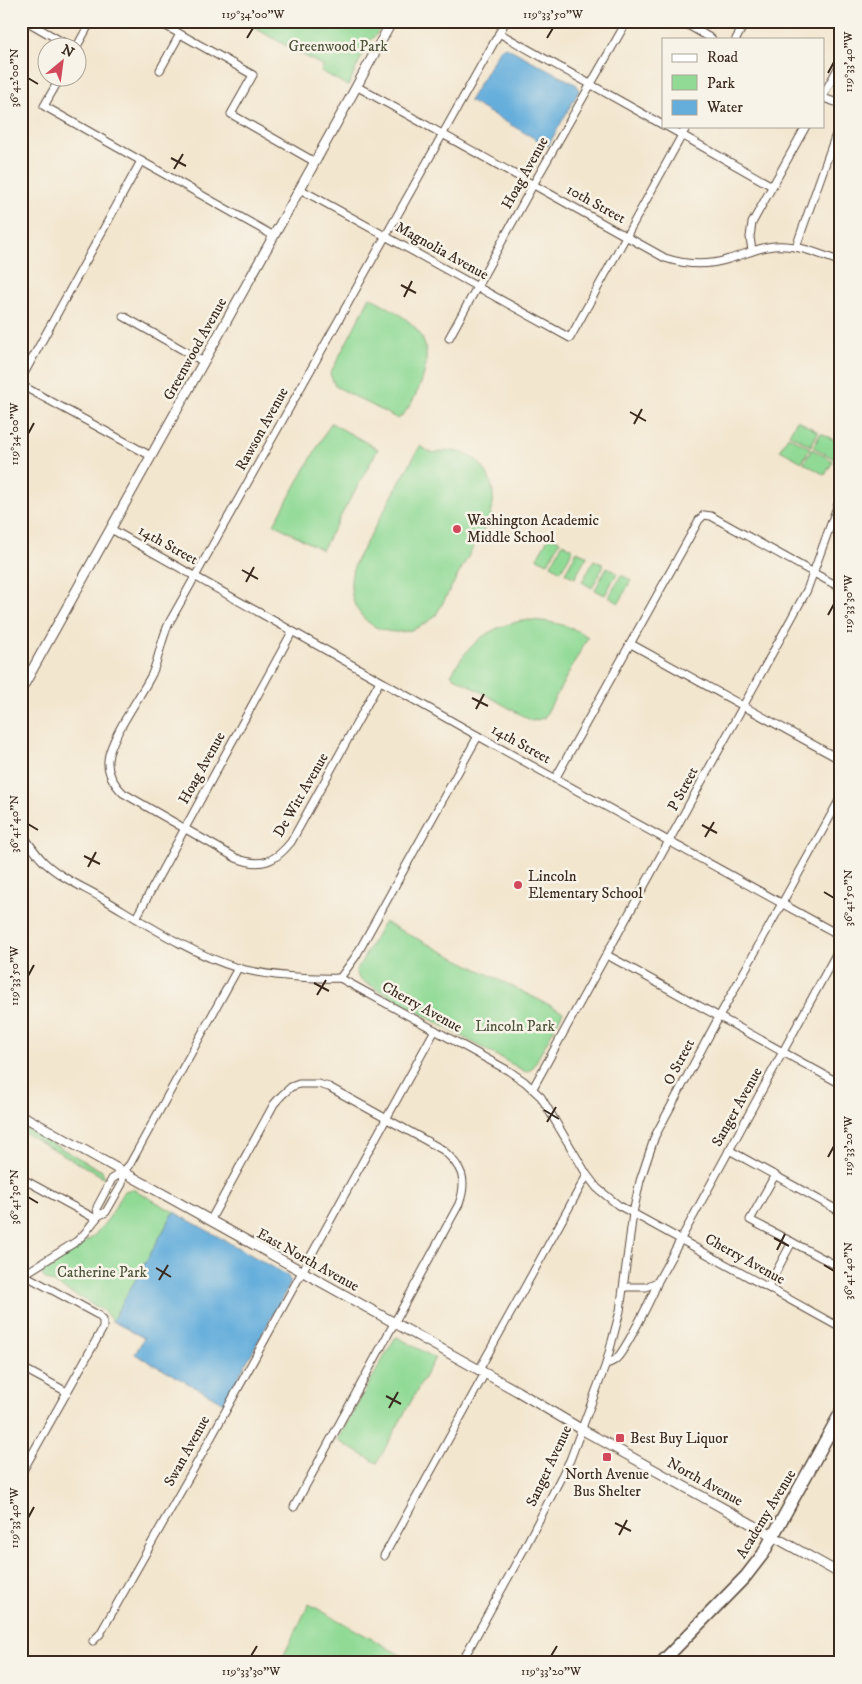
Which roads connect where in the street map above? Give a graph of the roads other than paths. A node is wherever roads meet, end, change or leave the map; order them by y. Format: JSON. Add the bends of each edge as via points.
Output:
{"nodes":[{"id":1,"x":26,"y":21,"type":"edge"},
{"id":2,"x":91,"y":21,"type":"edge"},
{"id":3,"x":156,"y":21,"type":"edge"},
{"id":4,"x":392,"y":21,"type":"edge"},
{"id":5,"x":506,"y":21,"type":"edge"},
{"id":6,"x":627,"y":21,"type":"edge"},
{"id":7,"x":681,"y":21,"type":"edge"},
{"id":8,"x":746,"y":21,"type":"edge"},
{"id":9,"x":499,"y":33,"type":"junction"},
{"id":10,"x":180,"y":34,"type":"junction"},
{"id":11,"x":57,"y":38,"type":"edge"},
{"id":12,"x":81,"y":38,"type":"edge"},
{"id":13,"x":710,"y":38,"type":"edge"},
{"id":14,"x":737,"y":38,"type":"edge"},
{"id":15,"x":841,"y":63,"type":"edge"},
{"id":16,"x":160,"y":70,"type":"dead end"},
{"id":17,"x":590,"y":84,"type":"junction"},
{"id":18,"x":356,"y":86,"type":"junction"},
{"id":19,"x":54,"y":88,"type":"edge"},
{"id":20,"x":824,"y":94,"type":"edge"},
{"id":21,"x":824,"y":96,"type":"edge"},
{"id":22,"x":841,"y":104,"type":"edge"},
{"id":23,"x":841,"y":120,"type":"edge"},
{"id":24,"x":662,"y":124,"type":"edge"},
{"id":25,"x":668,"y":128,"type":"edge"},
{"id":26,"x":686,"y":128,"type":"edge"},
{"id":27,"x":805,"y":128,"type":"edge"},
{"id":28,"x":443,"y":134,"type":"junction"},
{"id":29,"x":682,"y":136,"type":"junction"},
{"id":30,"x":141,"y":161,"type":"junction"},
{"id":31,"x":316,"y":162,"type":"junction"},
{"id":32,"x":534,"y":185,"type":"junction"},
{"id":33,"x":772,"y":186,"type":"junction"},
{"id":34,"x":300,"y":189,"type":"junction"},
{"id":35,"x":274,"y":236,"type":"junction"},
{"id":36,"x":386,"y":236,"type":"junction"},
{"id":37,"x":626,"y":236,"type":"junction"},
{"id":38,"x":796,"y":247,"type":"junction"},
{"id":39,"x":752,"y":251,"type":"junction"},
{"id":40,"x":841,"y":262,"type":"edge"},
{"id":41,"x":478,"y":287,"type":"junction"},
{"id":42,"x":123,"y":316,"type":"dead end"},
{"id":43,"x":449,"y":338,"type":"dead end"},
{"id":44,"x":204,"y":362,"type":"junction"},
{"id":45,"x":21,"y":379,"type":"edge"},
{"id":46,"x":21,"y":384,"type":"edge"},
{"id":47,"x":152,"y":456,"type":"junction"},
{"id":48,"x":841,"y":496,"type":"edge"},
{"id":49,"x":111,"y":529,"type":"junction"},
{"id":50,"x":813,"y":574,"type":"junction"},
{"id":51,"x":195,"y":577,"type":"junction"},
{"id":52,"x":841,"y":588,"type":"edge"},
{"id":53,"x":292,"y":632,"type":"junction"},
{"id":54,"x":631,"y":644,"type":"junction"},
{"id":55,"x":380,"y":681,"type":"junction"},
{"id":56,"x":21,"y":690,"type":"edge"},
{"id":57,"x":743,"y":706,"type":"junction"},
{"id":58,"x":478,"y":736,"type":"junction"},
{"id":59,"x":841,"y":760,"type":"edge"},
{"id":60,"x":555,"y":779,"type":"junction"},
{"id":61,"x":841,"y":797,"type":"edge"},
{"id":62,"x":184,"y":829,"type":"junction"},
{"id":63,"x":21,"y":832,"type":"edge"},
{"id":64,"x":670,"y":842,"type":"junction"},
{"id":65,"x":782,"y":903,"type":"junction"},
{"id":66,"x":136,"y":918,"type":"junction"},
{"id":67,"x":841,"y":936,"type":"edge"},
{"id":68,"x":841,"y":945,"type":"edge"},
{"id":69,"x":607,"y":955,"type":"junction"},
{"id":70,"x":238,"y":968,"type":"junction"},
{"id":71,"x":340,"y":978,"type":"junction"},
{"id":72,"x":719,"y":1017,"type":"junction"},
{"id":73,"x":435,"y":1030,"type":"junction"},
{"id":74,"x":783,"y":1052,"type":"junction"},
{"id":75,"x":841,"y":1084,"type":"edge"},
{"id":76,"x":533,"y":1088,"type":"junction"},
{"id":77,"x":21,"y":1115,"type":"edge"},
{"id":78,"x":386,"y":1119,"type":"junction"},
{"id":79,"x":728,"y":1150,"type":"junction"},
{"id":80,"x":123,"y":1172,"type":"junction"},
{"id":81,"x":587,"y":1175,"type":"junction"},
{"id":82,"x":775,"y":1175,"type":"junction"},
{"id":83,"x":21,"y":1178,"type":"edge"},
{"id":84,"x":841,"y":1212,"type":"edge"},
{"id":85,"x":633,"y":1213,"type":"junction"},
{"id":86,"x":97,"y":1218,"type":"junction"},
{"id":87,"x":210,"y":1221,"type":"junction"},
{"id":88,"x":681,"y":1240,"type":"junction"},
{"id":89,"x":792,"y":1242,"type":"junction"},
{"id":90,"x":841,"y":1268,"type":"edge"},
{"id":91,"x":302,"y":1272,"type":"junction"},
{"id":92,"x":22,"y":1274,"type":"edge"},
{"id":93,"x":658,"y":1281,"type":"junction"},
{"id":94,"x":624,"y":1287,"type":"junction"},
{"id":95,"x":768,"y":1287,"type":"junction"},
{"id":96,"x":394,"y":1323,"type":"junction"},
{"id":97,"x":841,"y":1328,"type":"edge"},
{"id":98,"x":606,"y":1364,"type":"junction"},
{"id":99,"x":21,"y":1367,"type":"edge"},
{"id":100,"x":482,"y":1371,"type":"junction"},
{"id":101,"x":67,"y":1392,"type":"junction"},
{"id":102,"x":841,"y":1412,"type":"edge"},
{"id":103,"x":581,"y":1429,"type":"junction"},
{"id":104,"x":24,"y":1463,"type":"edge"},
{"id":105,"x":21,"y":1474,"type":"edge"},
{"id":106,"x":294,"y":1507,"type":"dead end"},
{"id":107,"x":773,"y":1536,"type":"junction"},
{"id":108,"x":384,"y":1556,"type":"dead end"},
{"id":109,"x":841,"y":1574,"type":"edge"},
{"id":110,"x":93,"y":1641,"type":"dead end"},
{"id":111,"x":461,"y":1663,"type":"edge"},
{"id":112,"x":660,"y":1663,"type":"edge"}],
"edges":[{"from":1,"to":11,"type":"street"},
{"from":2,"to":12,"type":"street"},
{"from":3,"to":10,"type":"street"},
{"from":4,"to":18,"type":"street","name":"Greenwood Avenue"},
{"from":5,"to":9,"type":"street","name":"Rawson Avenue"},
{"from":6,"to":17,"type":"street","name":"Hoag Avenue"},
{"from":7,"to":13,"type":"street"},
{"from":8,"to":14,"type":"street"},
{"from":9,"to":17,"type":"street"},
{"from":9,"to":28,"type":"street","name":"Rawson Avenue"},
{"from":10,"to":16,"type":"street"},
{"from":10,"to":31,"type":"street","via":[[253,75],[231,114]]},
{"from":15,"to":20,"type":"street"},
{"from":17,"to":24,"type":"street"},
{"from":17,"to":32,"type":"street","name":"Hoag Avenue"},
{"from":18,"to":28,"type":"street","name":"10th Street"},
{"from":18,"to":31,"type":"street","name":"Greenwood Avenue"},
{"from":19,"to":30,"type":"street","via":[[44,106]]},
{"from":21,"to":22,"type":"street"},
{"from":23,"to":38,"type":"street"},
{"from":25,"to":29,"type":"street"},
{"from":26,"to":29,"type":"street"},
{"from":27,"to":33,"type":"street"},
{"from":28,"to":32,"type":"street","name":"10th Street"},
{"from":28,"to":36,"type":"street","name":"Rawson Avenue"},
{"from":29,"to":33,"type":"street"},
{"from":29,"to":37,"type":"street"},
{"from":30,"to":35,"type":"street"},
{"from":30,"to":45,"type":"street"},
{"from":31,"to":34,"type":"street","name":"Greenwood Avenue"},
{"from":32,"to":37,"type":"street","name":"10th Street"},
{"from":32,"to":41,"type":"street","name":"Hoag Avenue"},
{"from":33,"to":39,"type":"street","via":[[750,230]]},
{"from":34,"to":35,"type":"street","name":"Greenwood Avenue"},
{"from":34,"to":36,"type":"street","name":"Magnolia Avenue"},
{"from":35,"to":44,"type":"street","name":"Greenwood Avenue"},
{"from":36,"to":41,"type":"street","name":"Magnolia Avenue"},
{"from":36,"to":51,"type":"street","name":"Rawson Avenue"},
{"from":37,"to":39,"type":"street","name":"10th Street","via":[[665,258],[687,263],[721,262]]},
{"from":37,"to":41,"type":"street","name":"Magnolia Avenue","via":[[570,338]]},
{"from":38,"to":39,"type":"street","name":"10th Street","via":[[773,246]]},
{"from":38,"to":40,"type":"street","name":"10th Street"},
{"from":41,"to":43,"type":"street","name":"Hoag Avenue"},
{"from":42,"to":44,"type":"street"},
{"from":44,"to":47,"type":"street","name":"Greenwood Avenue"},
{"from":46,"to":47,"type":"street"},
{"from":47,"to":49,"type":"street","name":"Greenwood Avenue"},
{"from":48,"to":50,"type":"street","name":"P Street"},
{"from":49,"to":51,"type":"street","name":"14th Street"},
{"from":49,"to":56,"type":"street","name":"Greenwood Avenue"},
{"from":50,"to":52,"type":"street"},
{"from":50,"to":54,"type":"street","via":[[704,515]]},
{"from":50,"to":57,"type":"street","name":"P Street"},
{"from":51,"to":53,"type":"street","name":"14th Street"},
{"from":51,"to":62,"type":"street","name":"Rawson Avenue","via":[[169,624],[153,672],[113,743],[108,759],[111,776],[123,794]]},
{"from":53,"to":55,"type":"street","name":"14th Street"},
{"from":53,"to":62,"type":"street","name":"Hoag Avenue"},
{"from":54,"to":57,"type":"street"},
{"from":54,"to":60,"type":"street"},
{"from":55,"to":58,"type":"street","name":"14th Street"},
{"from":55,"to":62,"type":"street","name":"De Witt Avenue","via":[[292,842],[276,858],[268,862],[246,862]]},
{"from":57,"to":59,"type":"street"},
{"from":57,"to":64,"type":"street","name":"P Street"},
{"from":58,"to":60,"type":"street","name":"14th Street"},
{"from":58,"to":71,"type":"street","via":[[356,956]]},
{"from":60,"to":64,"type":"street","name":"14th Street"},
{"from":61,"to":65,"type":"street","name":"O Street"},
{"from":62,"to":66,"type":"street","name":"Hoag Avenue"},
{"from":63,"to":66,"type":"street","name":"Cherry Avenue","via":[[52,868]]},
{"from":64,"to":65,"type":"street","name":"14th Street"},
{"from":64,"to":69,"type":"street","name":"P Street"},
{"from":65,"to":67,"type":"street","name":"14th Street"},
{"from":65,"to":72,"type":"street","name":"O Street"},
{"from":66,"to":70,"type":"street","name":"Cherry Avenue"},
{"from":68,"to":74,"type":"street","name":"Sanger Avenue"},
{"from":69,"to":72,"type":"street"},
{"from":69,"to":76,"type":"street","name":"P Street"},
{"from":70,"to":71,"type":"street","name":"Cherry Avenue","via":[[313,978]]},
{"from":70,"to":80,"type":"street"},
{"from":71,"to":73,"type":"street","name":"Cherry Avenue"},
{"from":72,"to":74,"type":"street"},
{"from":72,"to":85,"type":"street","name":"O Street","via":[[655,1136]]},
{"from":73,"to":76,"type":"street","name":"Cherry Avenue"},
{"from":73,"to":78,"type":"street","name":"Swan Avenue"},
{"from":74,"to":75,"type":"street"},
{"from":74,"to":79,"type":"street","name":"Sanger Avenue"},
{"from":76,"to":81,"type":"street","name":"Cherry Avenue","via":[[548,1107]]},
{"from":77,"to":80,"type":"street","name":"East North Avenue"},
{"from":78,"to":87,"type":"street","via":[[318,1084],[291,1088],[274,1104]]},
{"from":78,"to":91,"type":"street","name":"Swan Avenue"},
{"from":78,"to":96,"type":"street","via":[[442,1150],[454,1160],[464,1180],[459,1204]]},
{"from":79,"to":82,"type":"street"},
{"from":79,"to":88,"type":"street","name":"Sanger Avenue"},
{"from":80,"to":86,"type":"street","via":[[112,1179],[97,1206]]},
{"from":80,"to":87,"type":"street","name":"East North Avenue"},
{"from":81,"to":85,"type":"street","name":"Cherry Avenue","via":[[607,1197]]},
{"from":81,"to":100,"type":"street"},
{"from":82,"to":84,"type":"street"},
{"from":82,"to":89,"type":"street","via":[[750,1220]]},
{"from":83,"to":86,"type":"street"},
{"from":85,"to":88,"type":"street","name":"Cherry Avenue"},
{"from":85,"to":94,"type":"street","name":"O Street"},
{"from":86,"to":92,"type":"street","via":[[77,1241]]},
{"from":87,"to":91,"type":"street","name":"East North Avenue"},
{"from":88,"to":93,"type":"street","name":"Sanger Avenue"},
{"from":88,"to":95,"type":"street","name":"Cherry Avenue"},
{"from":89,"to":90,"type":"street"},
{"from":89,"to":95,"type":"street"},
{"from":91,"to":96,"type":"street","name":"East North Avenue"},
{"from":91,"to":110,"type":"street","name":"Swan Avenue","via":[[100,1634]]},
{"from":92,"to":101,"type":"street","via":[[103,1320],[103,1328]]},
{"from":93,"to":94,"type":"street","via":[[646,1288]]},
{"from":93,"to":98,"type":"street","name":"Sanger Avenue","via":[[617,1358]]},
{"from":94,"to":98,"type":"street","name":"O Street"},
{"from":95,"to":97,"type":"street","name":"Cherry Avenue"},
{"from":96,"to":100,"type":"street","name":"East North Avenue"},
{"from":96,"to":106,"type":"street"},
{"from":98,"to":103,"type":"street","name":"Sanger Avenue"},
{"from":99,"to":101,"type":"street"},
{"from":100,"to":103,"type":"street","name":"East North Avenue"},
{"from":100,"to":108,"type":"street"},
{"from":101,"to":104,"type":"street"},
{"from":102,"to":107,"type":"main road","name":"Academy Avenue"},
{"from":103,"to":107,"type":"street","name":"North Avenue"},
{"from":103,"to":111,"type":"street","name":"Sanger Avenue","via":[[566,1468]]},
{"from":104,"to":105,"type":"street"},
{"from":107,"to":109,"type":"street","name":"North Avenue"},
{"from":107,"to":112,"type":"main road","name":"Academy Avenue","via":[[746,1576]]}]}
